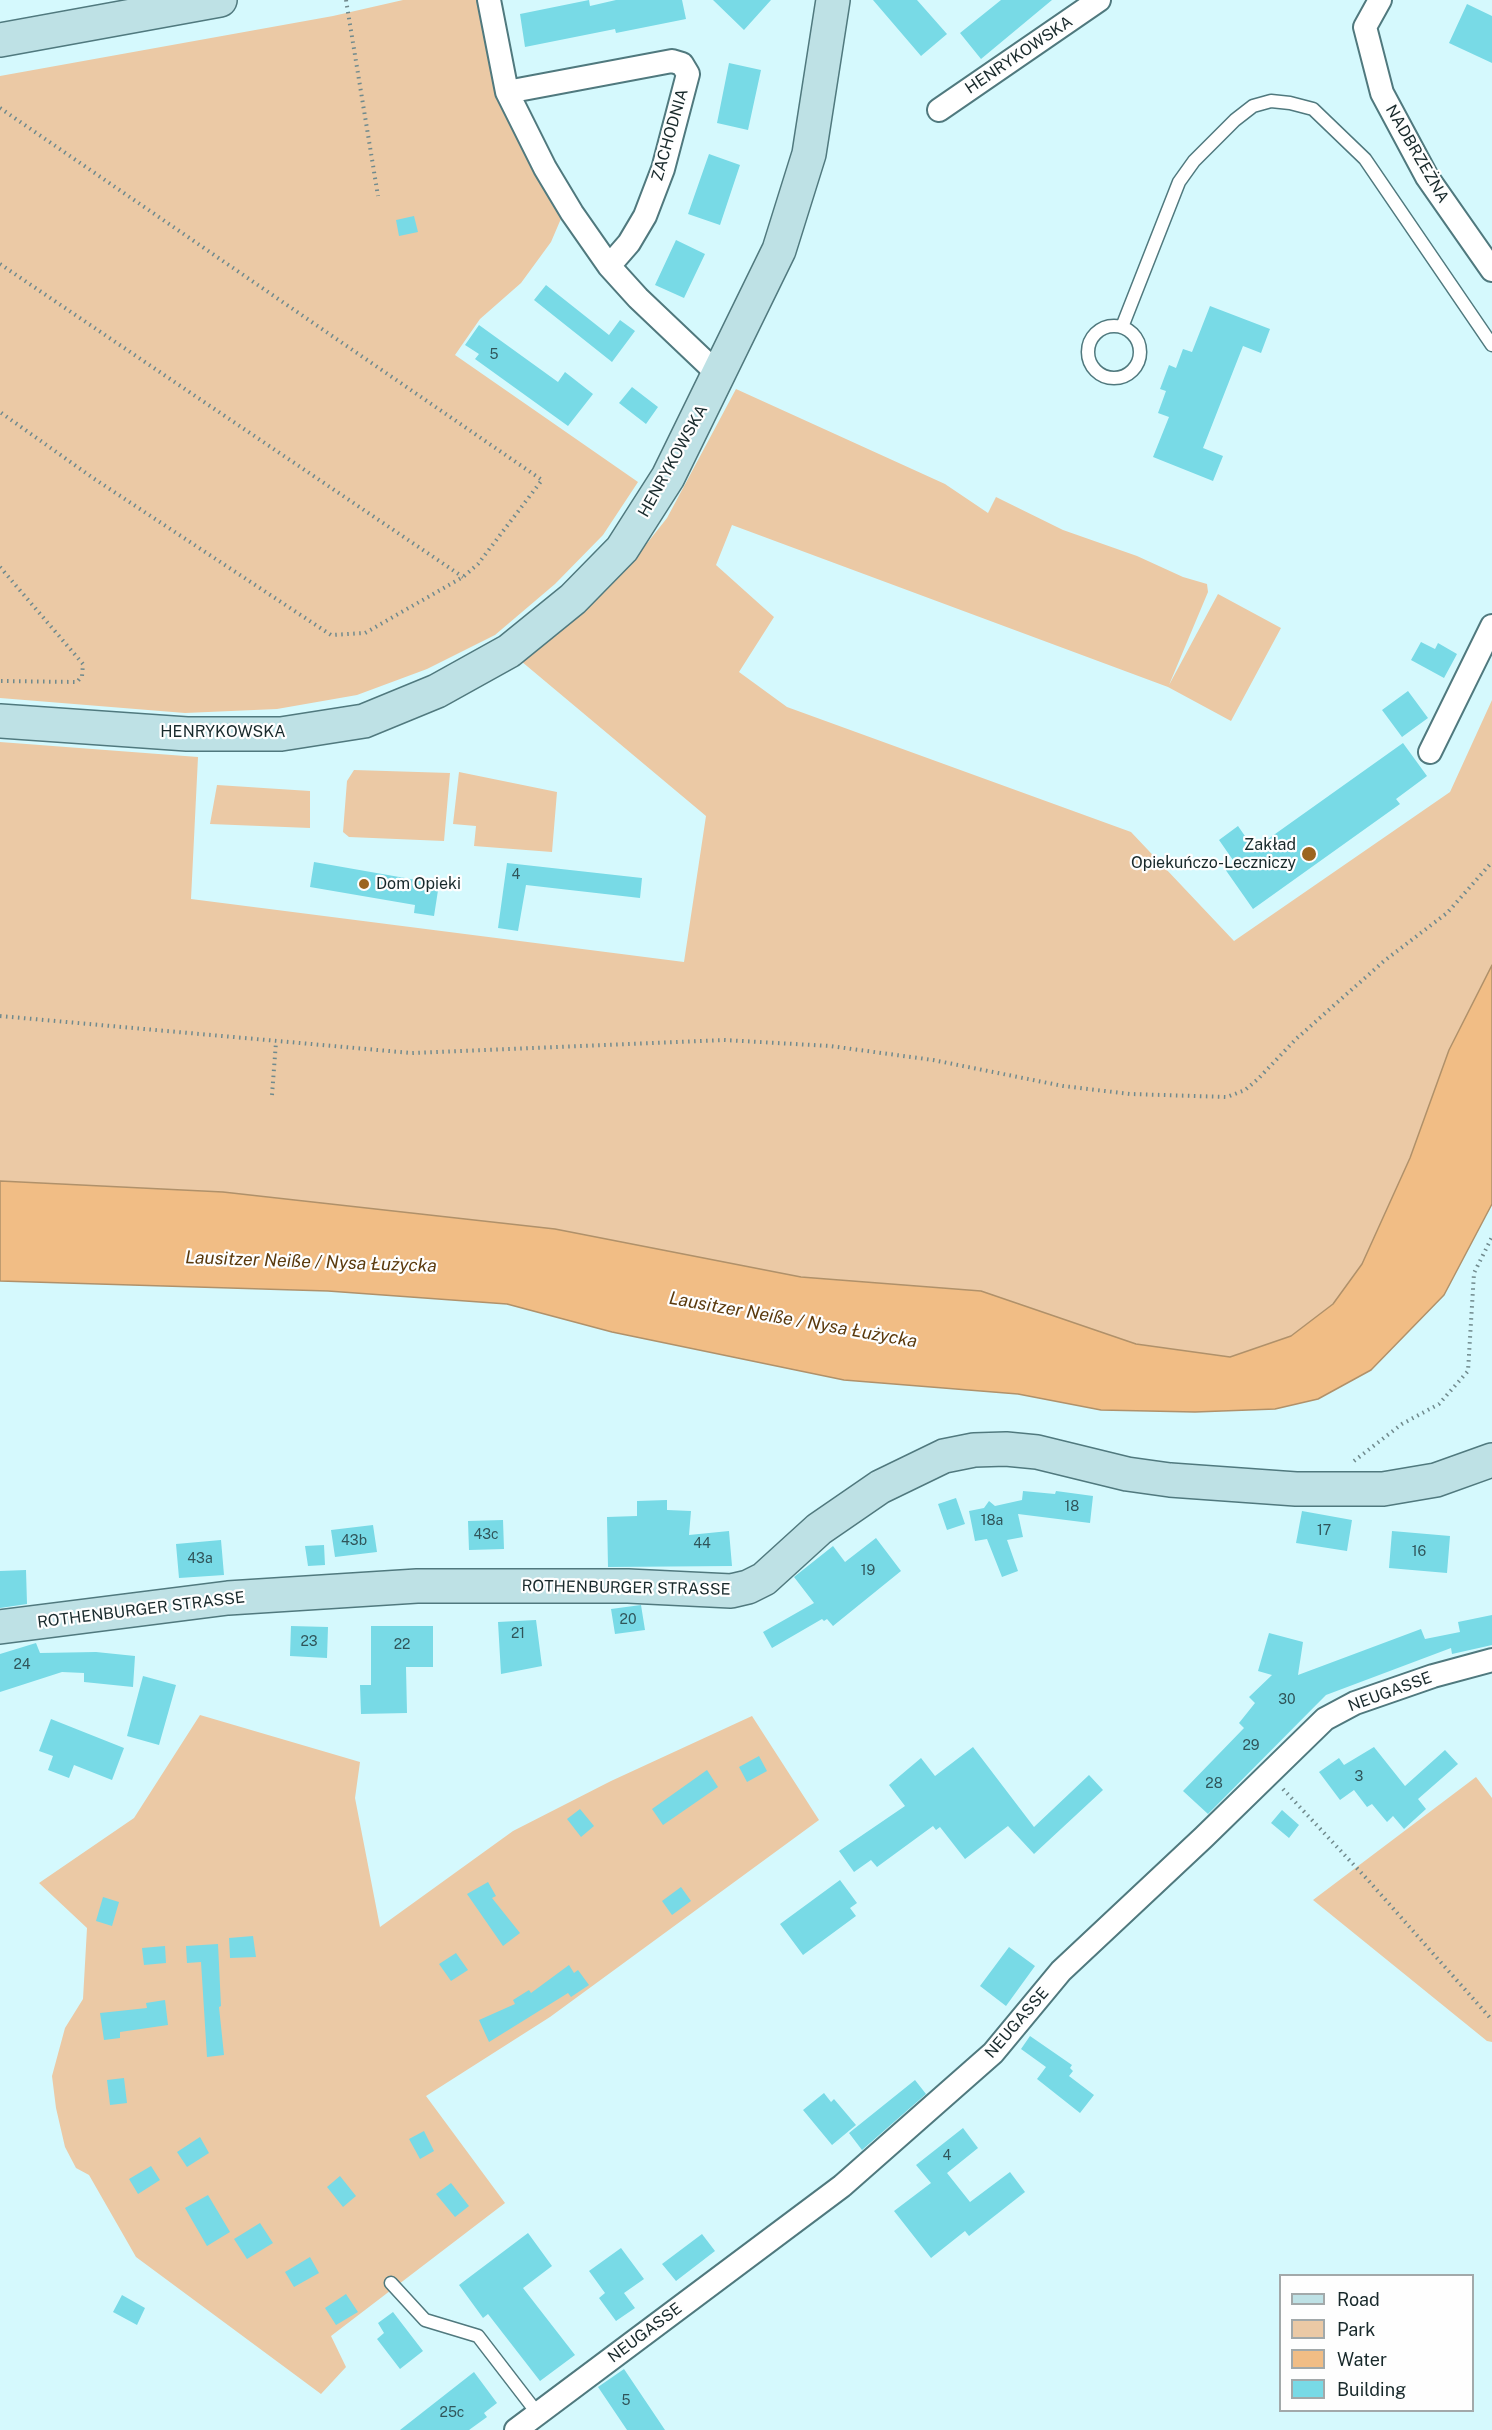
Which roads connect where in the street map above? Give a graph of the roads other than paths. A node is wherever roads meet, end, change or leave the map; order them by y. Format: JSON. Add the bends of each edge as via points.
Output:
{"nodes":[{"id":1,"x":220,"y":0,"type":"edge"},
{"id":2,"x":489,"y":0,"type":"edge"},
{"id":3,"x":833,"y":0,"type":"edge"},
{"id":4,"x":1099,"y":0,"type":"edge"},
{"id":5,"x":1380,"y":0,"type":"edge"},
{"id":6,"x":0,"y":40,"type":"edge"},
{"id":7,"x":507,"y":92,"type":"junction"},
{"id":8,"x":939,"y":110,"type":"dead end"},
{"id":9,"x":609,"y":266,"type":"junction"},
{"id":10,"x":1492,"y":270,"type":"edge"},
{"id":11,"x":1122,"y":327,"type":"junction"},
{"id":12,"x":1492,"y":345,"type":"edge"},
{"id":13,"x":719,"y":375,"type":"junction"},
{"id":14,"x":1492,"y":626,"type":"edge"},
{"id":15,"x":0,"y":721,"type":"edge"},
{"id":16,"x":1430,"y":752,"type":"dead end"},
{"id":17,"x":1492,"y":1461,"type":"edge"},
{"id":18,"x":0,"y":1627,"type":"edge"},
{"id":19,"x":1492,"y":1660,"type":"edge"},
{"id":20,"x":391,"y":2283,"type":"dead end"},
{"id":21,"x":538,"y":2414,"type":"junction"},
{"id":22,"x":516,"y":2430,"type":"edge"}],
"edges":[{"from":1,"to":6,"type":"street"},
{"from":2,"to":7,"type":"street"},
{"from":3,"to":13,"type":"street","name":"HENRYKOWSKA","via":[[816,118],[790,220]]},
{"from":4,"to":8,"type":"street","name":"HENRYKOWSKA"},
{"from":5,"to":10,"type":"street","name":"NADBRZEŻNA","via":[[1365,27],[1382,93],[1426,177]]},
{"from":7,"to":9,"type":"street","via":[[556,186]]},
{"from":7,"to":9,"type":"street","name":"ZACHODNIA","via":[[672,61],[682,64],[688,74],[663,169],[645,216]]},
{"from":9,"to":13,"type":"street"},
{"from":11,"to":11,"type":"lane","via":[[1140,346],[1138,362],[1128,374],[1106,377],[1091,366],[1090,339],[1104,327]]},
{"from":11,"to":12,"type":"lane","via":[[1179,182],[1235,120],[1253,106],[1271,101],[1312,109],[1365,159]]},
{"from":13,"to":15,"type":"street","name":"HENRYKOWSKA","via":[[668,477],[622,549],[573,599],[509,651],[437,691],[364,721],[281,734],[187,734]]},
{"from":14,"to":16,"type":"street"},
{"from":17,"to":18,"type":"street","name":"ROTHENBURGER STRASSE","via":[[1436,1480],[1383,1489],[1296,1489],[1170,1480],[1037,1452],[974,1450],[944,1456],[880,1487],[819,1529],[764,1579],[731,1591],[628,1586],[417,1586],[228,1598]]},
{"from":19,"to":21,"type":"street","name":"NEUGASSE","via":[[1355,1702],[1325,1719],[1061,1971],[984,2061],[842,2186]]},
{"from":20,"to":21,"type":"lane","via":[[425,2320],[478,2336]]},
{"from":21,"to":22,"type":"street","name":"NEUGASSE"}]}
